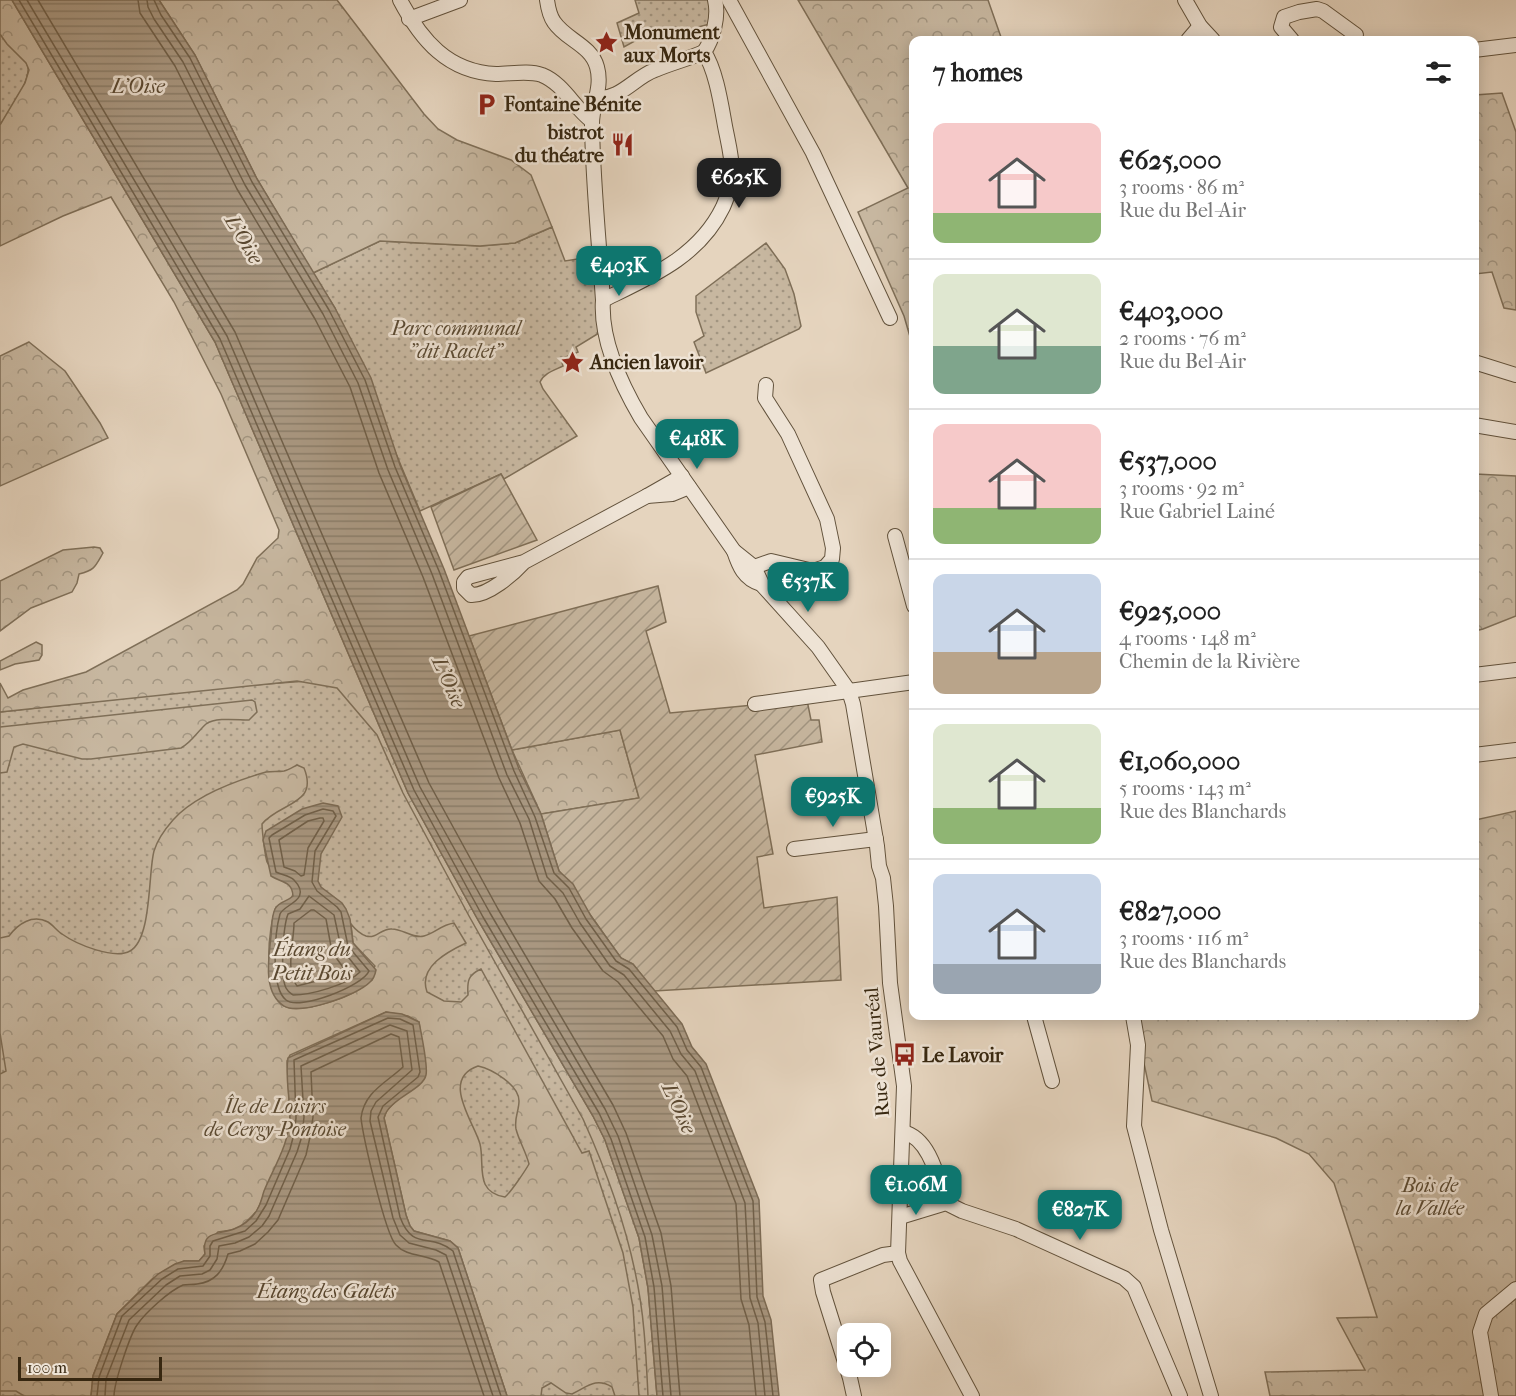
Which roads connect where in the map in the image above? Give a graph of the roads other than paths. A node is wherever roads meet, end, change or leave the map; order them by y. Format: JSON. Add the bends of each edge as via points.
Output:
{"nodes":[{"id":1,"x":400,"y":0,"type":"edge"},
{"id":2,"x":460,"y":0,"type":"edge"},
{"id":3,"x":547,"y":0,"type":"edge"},
{"id":4,"x":716,"y":0,"type":"edge"},
{"id":5,"x":729,"y":0,"type":"edge"},
{"id":6,"x":1185,"y":0,"type":"edge"},
{"id":7,"x":1298,"y":6,"type":"edge"},
{"id":8,"x":410,"y":19,"type":"junction"},
{"id":9,"x":1200,"y":26,"type":"junction"},
{"id":10,"x":1191,"y":36,"type":"edge"},
{"id":11,"x":1209,"y":36,"type":"edge"},
{"id":12,"x":1289,"y":36,"type":"edge"},
{"id":13,"x":1355,"y":36,"type":"edge"},
{"id":14,"x":1516,"y":45,"type":"edge"},
{"id":15,"x":1479,"y":49,"type":"edge"},
{"id":16,"x":704,"y":52,"type":"junction"},
{"id":17,"x":597,"y":98,"type":"junction"},
{"id":18,"x":592,"y":122,"type":"junction"},
{"id":19,"x":603,"y":300,"type":"junction"},
{"id":20,"x":890,"y":318,"type":"dead end"},
{"id":21,"x":1479,"y":364,"type":"edge"},
{"id":22,"x":1516,"y":375,"type":"edge"},
{"id":23,"x":766,"y":385,"type":"dead end"},
{"id":24,"x":1479,"y":426,"type":"edge"},
{"id":25,"x":1516,"y":432,"type":"edge"},
{"id":26,"x":686,"y":482,"type":"junction"},
{"id":27,"x":895,"y":536,"type":"dead end"},
{"id":28,"x":735,"y":551,"type":"junction"},
{"id":29,"x":524,"y":562,"type":"dead end"},
{"id":30,"x":754,"y":567,"type":"junction"},
{"id":31,"x":761,"y":584,"type":"junction"},
{"id":32,"x":909,"y":588,"type":"edge"},
{"id":33,"x":1516,"y":670,"type":"edge"},
{"id":34,"x":1479,"y":674,"type":"edge"},
{"id":35,"x":909,"y":683,"type":"edge"},
{"id":36,"x":849,"y":690,"type":"junction"},
{"id":37,"x":755,"y":704,"type":"dead end"},
{"id":38,"x":1516,"y":750,"type":"edge"},
{"id":39,"x":1479,"y":755,"type":"edge"},
{"id":40,"x":876,"y":839,"type":"junction"},
{"id":41,"x":794,"y":849,"type":"dead end"},
{"id":42,"x":1035,"y":1020,"type":"edge"},
{"id":43,"x":1134,"y":1020,"type":"edge"},
{"id":44,"x":1052,"y":1081,"type":"dead end"},
{"id":45,"x":903,"y":1132,"type":"junction"},
{"id":46,"x":946,"y":1203,"type":"junction"},
{"id":47,"x":900,"y":1217,"type":"junction"},
{"id":48,"x":898,"y":1253,"type":"junction"},
{"id":49,"x":1516,"y":1289,"type":"edge"},
{"id":50,"x":854,"y":1396,"type":"edge"},
{"id":51,"x":972,"y":1396,"type":"edge"},
{"id":52,"x":1180,"y":1396,"type":"edge"},
{"id":53,"x":1211,"y":1396,"type":"edge"},
{"id":54,"x":1491,"y":1396,"type":"edge"}],
"edges":[{"from":1,"to":8,"type":"street"},
{"from":2,"to":8,"type":"street"},
{"from":3,"to":17,"type":"street","via":[[555,24],[594,60],[599,77]]},
{"from":4,"to":16,"type":"street","via":[[709,44]]},
{"from":5,"to":20,"type":"street","via":[[813,153]]},
{"from":6,"to":9,"type":"street"},
{"from":7,"to":12,"type":"street","via":[[1281,23]]},
{"from":7,"to":13,"type":"street","via":[[1326,12]]},
{"from":8,"to":18,"type":"street","via":[[438,52],[456,65],[480,73],[540,74],[559,86]]},
{"from":9,"to":10,"type":"street"},
{"from":9,"to":11,"type":"street"},
{"from":14,"to":15,"type":"street"},
{"from":16,"to":17,"type":"street","via":[[653,70],[609,99]]},
{"from":16,"to":19,"type":"street","via":[[723,115],[731,188],[710,230],[676,262]]},
{"from":17,"to":18,"type":"street"},
{"from":18,"to":19,"type":"street"},
{"from":19,"to":26,"type":"street","via":[[605,331],[629,397]]},
{"from":21,"to":22,"type":"street"},
{"from":23,"to":30,"type":"street","via":[[765,398],[788,434],[827,519],[832,553],[828,564],[819,570],[771,561]]},
{"from":24,"to":25,"type":"street"},
{"from":26,"to":28,"type":"street"},
{"from":26,"to":29,"type":"street","via":[[647,495]]},
{"from":27,"to":32,"type":"street"},
{"from":28,"to":30,"type":"street"},
{"from":28,"to":31,"type":"street","via":[[741,570]]},
{"from":30,"to":31,"type":"street"},
{"from":31,"to":36,"type":"street","via":[[818,647]]},
{"from":33,"to":34,"type":"street"},
{"from":35,"to":36,"type":"street"},
{"from":36,"to":37,"type":"street"},
{"from":36,"to":40,"type":"street","name":"Rue de Vauréal"},
{"from":38,"to":39,"type":"street"},
{"from":40,"to":41,"type":"street"},
{"from":40,"to":45,"type":"street","name":"Rue de Vauréal","via":[[904,1086]]},
{"from":42,"to":44,"type":"street"},
{"from":43,"to":53,"type":"street","via":[[1138,1044],[1134,1126]]},
{"from":45,"to":46,"type":"street","via":[[921,1142]]},
{"from":45,"to":47,"type":"street","name":"Rue de Vauréal"},
{"from":46,"to":47,"type":"street"},
{"from":46,"to":52,"type":"street","via":[[1016,1229],[1129,1282]]},
{"from":47,"to":48,"type":"street","name":"Rue de Vauréal"},
{"from":48,"to":50,"type":"street","via":[[883,1255],[821,1280]]},
{"from":48,"to":51,"type":"street","name":"Rue de Vauréal"},
{"from":49,"to":54,"type":"street","via":[[1486,1314],[1480,1332]]}]}
